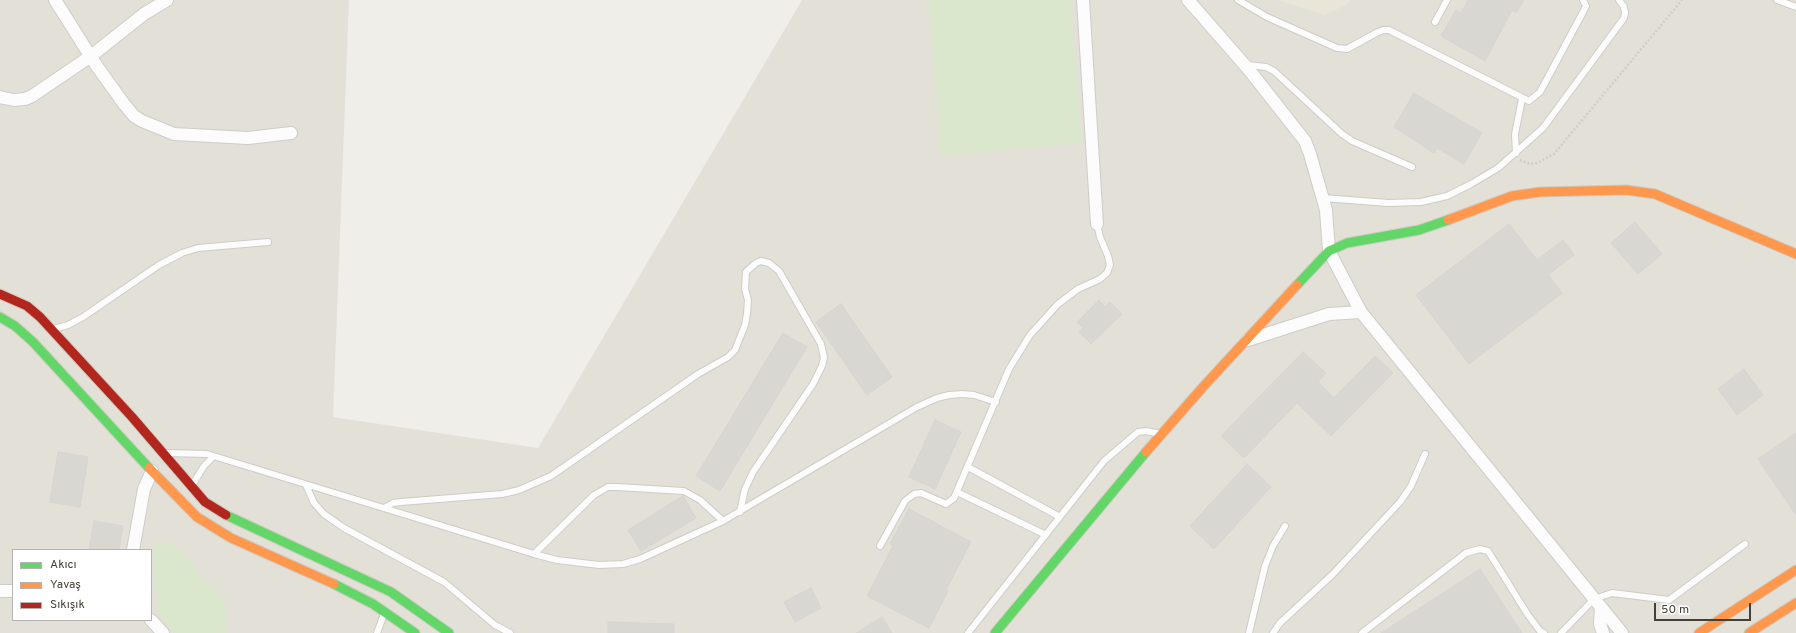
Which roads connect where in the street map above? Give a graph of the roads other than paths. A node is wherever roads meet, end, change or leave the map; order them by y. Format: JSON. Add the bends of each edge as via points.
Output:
{"nodes":[{"id":1,"x":55,"y":0,"type":"edge"},
{"id":2,"x":167,"y":0,"type":"edge"},
{"id":3,"x":1083,"y":0,"type":"edge"},
{"id":4,"x":1188,"y":0,"type":"edge"},
{"id":5,"x":1238,"y":0,"type":"edge"},
{"id":6,"x":1447,"y":0,"type":"edge"},
{"id":7,"x":1583,"y":0,"type":"edge"},
{"id":8,"x":1619,"y":0,"type":"edge"},
{"id":9,"x":1777,"y":0,"type":"edge"},
{"id":10,"x":1796,"y":7,"type":"edge"},
{"id":11,"x":1435,"y":22,"type":"dead end"},
{"id":12,"x":91,"y":56,"type":"junction"},
{"id":13,"x":1246,"y":65,"type":"junction"},
{"id":14,"x":0,"y":98,"type":"edge"},
{"id":15,"x":1522,"y":99,"type":"junction"},
{"id":16,"x":290,"y":133,"type":"dead end"},
{"id":17,"x":1514,"y":154,"type":"junction"},
{"id":18,"x":1412,"y":167,"type":"dead end"},
{"id":19,"x":1323,"y":198,"type":"junction"},
{"id":20,"x":1096,"y":224,"type":"joint"},
{"id":21,"x":268,"y":242,"type":"dead end"},
{"id":22,"x":1329,"y":251,"type":"junction"},
{"id":23,"x":1796,"y":254,"type":"edge"},
{"id":24,"x":0,"y":294,"type":"edge"},
{"id":25,"x":1361,"y":312,"type":"junction"},
{"id":26,"x":0,"y":317,"type":"edge"},
{"id":27,"x":52,"y":329,"type":"junction"},
{"id":28,"x":1248,"y":340,"type":"junction"},
{"id":29,"x":996,"y":402,"type":"junction"},
{"id":30,"x":1162,"y":434,"type":"junction"},
{"id":31,"x":163,"y":453,"type":"junction"},
{"id":32,"x":1425,"y":454,"type":"dead end"},
{"id":33,"x":213,"y":456,"type":"junction"},
{"id":34,"x":968,"y":467,"type":"junction"},
{"id":35,"x":152,"y":471,"type":"junction"},
{"id":36,"x":306,"y":485,"type":"junction"},
{"id":37,"x":192,"y":488,"type":"junction"},
{"id":38,"x":957,"y":492,"type":"junction"},
{"id":39,"x":384,"y":508,"type":"junction"},
{"id":40,"x":740,"y":512,"type":"junction"},
{"id":41,"x":1060,"y":517,"type":"junction"},
{"id":42,"x":723,"y":521,"type":"junction"},
{"id":43,"x":1285,"y":526,"type":"dead end"},
{"id":44,"x":1046,"y":535,"type":"junction"},
{"id":45,"x":1745,"y":544,"type":"dead end"},
{"id":46,"x":880,"y":546,"type":"dead end"},
{"id":47,"x":133,"y":549,"type":"edge"},
{"id":48,"x":534,"y":554,"type":"junction"},
{"id":49,"x":1796,"y":570,"type":"edge"},
{"id":50,"x":0,"y":591,"type":"edge"},
{"id":51,"x":12,"y":591,"type":"edge"},
{"id":52,"x":1597,"y":603,"type":"junction"},
{"id":53,"x":1796,"y":603,"type":"edge"},
{"id":54,"x":385,"y":612,"type":"junction"},
{"id":55,"x":152,"y":621,"type":"edge"},
{"id":56,"x":163,"y":633,"type":"edge"},
{"id":57,"x":377,"y":633,"type":"edge"},
{"id":58,"x":415,"y":633,"type":"edge"},
{"id":59,"x":449,"y":633,"type":"edge"},
{"id":60,"x":510,"y":633,"type":"edge"},
{"id":61,"x":968,"y":633,"type":"edge"},
{"id":62,"x":996,"y":633,"type":"edge"},
{"id":63,"x":1249,"y":633,"type":"edge"},
{"id":64,"x":1273,"y":633,"type":"edge"},
{"id":65,"x":1362,"y":633,"type":"edge"},
{"id":66,"x":1544,"y":633,"type":"edge"},
{"id":67,"x":1562,"y":633,"type":"edge"},
{"id":68,"x":1603,"y":633,"type":"edge"},
{"id":69,"x":1622,"y":633,"type":"edge"},
{"id":70,"x":1699,"y":633,"type":"edge"},
{"id":71,"x":1749,"y":633,"type":"edge"}],
"edges":[{"from":1,"to":12,"type":"street"},
{"from":2,"to":12,"type":"street","via":[[144,14]]},
{"from":3,"to":20,"type":"street"},
{"from":4,"to":13,"type":"street"},
{"from":5,"to":15,"type":"lane","via":[[1267,17],[1337,48],[1347,49],[1376,33],[1389,30]]},
{"from":6,"to":11,"type":"lane"},
{"from":7,"to":15,"type":"lane","via":[[1586,6],[1540,92],[1529,101]]},
{"from":8,"to":17,"type":"lane","via":[[1624,7],[1624,18],[1543,128]]},
{"from":9,"to":10,"type":"lane"},
{"from":12,"to":14,"type":"street","via":[[32,96],[14,100]]},
{"from":12,"to":16,"type":"street","via":[[134,116],[151,126],[174,134],[248,138]]},
{"from":13,"to":18,"type":"lane","via":[[1266,67],[1274,72],[1352,141]]},
{"from":13,"to":19,"type":"street","via":[[1305,141]]},
{"from":15,"to":17,"type":"lane"},
{"from":17,"to":19,"type":"lane","via":[[1498,168],[1447,196],[1420,202],[1388,203]]},
{"from":19,"to":22,"type":"street"},
{"from":20,"to":29,"type":"lane","via":[[1108,256],[1110,265],[1107,273],[1078,289],[1045,317],[1030,335],[1009,369]]},
{"from":21,"to":27,"type":"lane","via":[[198,248],[182,253],[159,265],[82,318]]},
{"from":22,"to":23,"type":"main road","via":[[1347,243],[1419,230],[1512,196],[1540,192],[1598,190],[1655,194]]},
{"from":22,"to":25,"type":"street"},
{"from":22,"to":28,"type":"main road"},
{"from":24,"to":27,"type":"main road","via":[[27,306]]},
{"from":25,"to":28,"type":"street","via":[[1329,314]]},
{"from":25,"to":52,"type":"street"},
{"from":26,"to":35,"type":"main road","via":[[33,342]]},
{"from":27,"to":31,"type":"main road"},
{"from":28,"to":30,"type":"main road"},
{"from":29,"to":34,"type":"lane"},
{"from":29,"to":40,"type":"lane","via":[[962,394],[937,398],[917,407]]},
{"from":30,"to":41,"type":"lane","via":[[1146,431],[1138,432],[1129,438],[1104,461]]},
{"from":30,"to":62,"type":"main road"},
{"from":31,"to":33,"type":"lane"},
{"from":31,"to":37,"type":"main road"},
{"from":32,"to":64,"type":"lane","via":[[1411,486],[1400,502],[1333,574],[1280,623]]},
{"from":33,"to":36,"type":"lane"},
{"from":33,"to":37,"type":"lane","via":[[197,475]]},
{"from":34,"to":38,"type":"lane"},
{"from":34,"to":41,"type":"lane"},
{"from":35,"to":47,"type":"street","via":[[144,489]]},
{"from":35,"to":54,"type":"main road","via":[[197,517],[210,526],[351,592]]},
{"from":36,"to":39,"type":"lane"},
{"from":36,"to":60,"type":"lane","via":[[314,503],[324,514],[344,528],[444,582],[495,625]]},
{"from":37,"to":59,"type":"main road","via":[[218,511],[391,592]]},
{"from":38,"to":44,"type":"lane"},
{"from":38,"to":46,"type":"lane","via":[[951,502],[946,504],[921,493],[909,497]]},
{"from":39,"to":40,"type":"lane","via":[[401,502],[502,494],[519,490],[551,476],[735,350],[747,314],[746,272],[761,260],[779,271],[821,344],[824,358],[816,379],[753,472],[745,488]]},
{"from":39,"to":48,"type":"lane"},
{"from":40,"to":42,"type":"lane"},
{"from":41,"to":44,"type":"lane"},
{"from":42,"to":48,"type":"lane","via":[[655,553],[623,564],[581,565]]},
{"from":42,"to":48,"type":"lane","via":[[700,500],[684,491],[608,487],[594,495]]},
{"from":43,"to":63,"type":"lane","via":[[1265,566]]},
{"from":44,"to":61,"type":"lane"},
{"from":45,"to":52,"type":"lane","via":[[1669,600],[1612,593]]},
{"from":49,"to":70,"type":"main road"},
{"from":50,"to":51,"type":"street"},
{"from":52,"to":67,"type":"lane"},
{"from":52,"to":68,"type":"street"},
{"from":52,"to":69,"type":"street"},
{"from":53,"to":71,"type":"main road"},
{"from":54,"to":57,"type":"lane"},
{"from":54,"to":58,"type":"main road"},
{"from":55,"to":56,"type":"street"},
{"from":65,"to":66,"type":"lane","via":[[1466,553],[1480,549],[1488,551],[1528,615]]}]}
